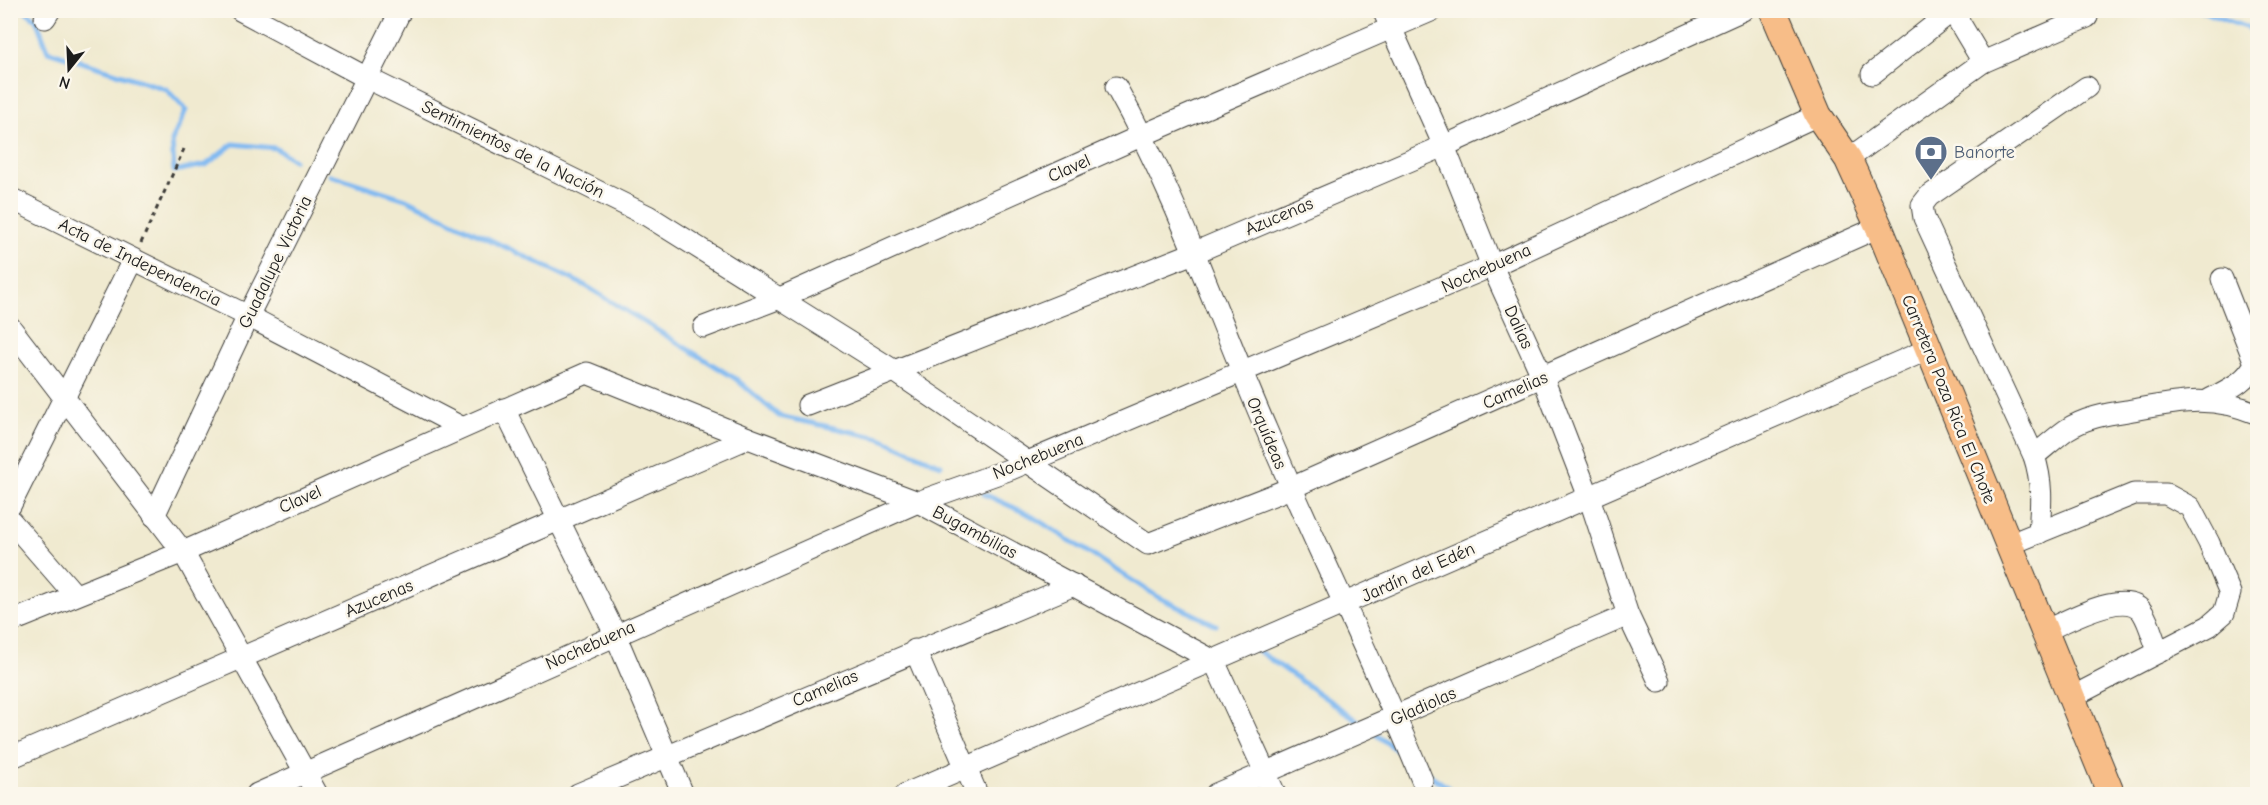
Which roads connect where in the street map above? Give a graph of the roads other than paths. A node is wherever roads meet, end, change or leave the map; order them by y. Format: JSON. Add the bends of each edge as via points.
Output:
{"nodes":[{"id":1,"x":401,"y":10,"type":"edge"},
{"id":2,"x":1433,"y":10,"type":"edge"},
{"id":3,"x":1743,"y":10,"type":"edge"},
{"id":4,"x":1773,"y":10,"type":"edge"},
{"id":5,"x":1952,"y":11,"type":"edge"},
{"id":6,"x":254,"y":13,"type":"edge"},
{"id":7,"x":2087,"y":16,"type":"dead end"},
{"id":8,"x":1708,"y":18,"type":"edge"},
{"id":9,"x":1387,"y":20,"type":"edge"},
{"id":10,"x":1983,"y":62,"type":"junction"},
{"id":11,"x":1872,"y":74,"type":"dead end"},
{"id":12,"x":367,"y":78,"type":"junction"},
{"id":13,"x":1116,"y":87,"type":"dead end"},
{"id":14,"x":2087,"y":87,"type":"dead end"},
{"id":15,"x":1818,"y":115,"type":"junction"},
{"id":16,"x":1143,"y":135,"type":"junction"},
{"id":17,"x":1444,"y":146,"type":"junction"},
{"id":18,"x":1848,"y":159,"type":"junction"},
{"id":19,"x":10,"y":198,"type":"edge"},
{"id":20,"x":1879,"y":227,"type":"junction"},
{"id":21,"x":1196,"y":252,"type":"junction"},
{"id":22,"x":133,"y":260,"type":"junction"},
{"id":23,"x":1492,"y":266,"type":"junction"},
{"id":24,"x":2222,"y":279,"type":"dead end"},
{"id":25,"x":780,"y":298,"type":"junction"},
{"id":26,"x":248,"y":316,"type":"junction"},
{"id":27,"x":10,"y":327,"type":"edge"},
{"id":28,"x":704,"y":327,"type":"dead end"},
{"id":29,"x":1929,"y":349,"type":"junction"},
{"id":30,"x":893,"y":370,"type":"junction"},
{"id":31,"x":1241,"y":371,"type":"junction"},
{"id":32,"x":587,"y":373,"type":"joint"},
{"id":33,"x":1543,"y":378,"type":"junction"},
{"id":34,"x":67,"y":398,"type":"junction"},
{"id":35,"x":2207,"y":401,"type":"junction"},
{"id":36,"x":808,"y":405,"type":"dead end"},
{"id":37,"x":504,"y":409,"type":"junction"},
{"id":38,"x":2258,"y":414,"type":"edge"},
{"id":39,"x":461,"y":427,"type":"junction"},
{"id":40,"x":748,"y":438,"type":"junction"},
{"id":41,"x":2034,"y":456,"type":"junction"},
{"id":42,"x":1020,"y":465,"type":"junction"},
{"id":43,"x":1290,"y":488,"type":"junction"},
{"id":44,"x":1589,"y":497,"type":"junction"},
{"id":45,"x":918,"y":502,"type":"junction"},
{"id":46,"x":10,"y":507,"type":"edge"},
{"id":47,"x":154,"y":516,"type":"junction"},
{"id":48,"x":10,"y":520,"type":"edge"},
{"id":49,"x":559,"y":520,"type":"junction"},
{"id":50,"x":2039,"y":533,"type":"junction"},
{"id":51,"x":1148,"y":544,"type":"joint"},
{"id":52,"x":2008,"y":545,"type":"junction"},
{"id":53,"x":183,"y":552,"type":"junction"},
{"id":54,"x":1074,"y":585,"type":"junction"},
{"id":55,"x":75,"y":595,"type":"junction"},
{"id":56,"x":1345,"y":604,"type":"junction"},
{"id":57,"x":1628,"y":615,"type":"junction"},
{"id":58,"x":10,"y":622,"type":"edge"},
{"id":59,"x":2043,"y":632,"type":"junction"},
{"id":60,"x":615,"y":634,"type":"junction"},
{"id":61,"x":915,"y":650,"type":"junction"},
{"id":62,"x":2159,"y":652,"type":"junction"},
{"id":63,"x":242,"y":658,"type":"junction"},
{"id":64,"x":1214,"y":660,"type":"junction"},
{"id":65,"x":1659,"y":681,"type":"dead end"},
{"id":66,"x":2070,"y":698,"type":"junction"},
{"id":67,"x":1392,"y":720,"type":"junction"},
{"id":68,"x":667,"y":756,"type":"junction"},
{"id":69,"x":10,"y":758,"type":"edge"},
{"id":70,"x":965,"y":769,"type":"junction"},
{"id":71,"x":1267,"y":773,"type":"junction"},
{"id":72,"x":304,"y":775,"type":"junction"},
{"id":73,"x":1422,"y":780,"type":"dead end"},
{"id":74,"x":257,"y":795,"type":"edge"},
{"id":75,"x":317,"y":795,"type":"edge"},
{"id":76,"x":578,"y":795,"type":"edge"},
{"id":77,"x":683,"y":795,"type":"edge"},
{"id":78,"x":906,"y":795,"type":"edge"},
{"id":79,"x":977,"y":795,"type":"edge"},
{"id":80,"x":1216,"y":795,"type":"edge"},
{"id":81,"x":1275,"y":795,"type":"edge"},
{"id":82,"x":2111,"y":795,"type":"edge"}],
"edges":[{"from":1,"to":12,"type":"street","name":"Guadalupe Victoria"},
{"from":2,"to":9,"type":"street","name":"Clavel"},
{"from":3,"to":8,"type":"street","name":"Azucenas"},
{"from":4,"to":15,"type":"main road","name":"Carretera Poza Rica El Chote"},
{"from":5,"to":10,"type":"street"},
{"from":5,"to":11,"type":"street"},
{"from":6,"to":12,"type":"street","name":"Sentimientos de la Nación"},
{"from":7,"to":10,"type":"street"},
{"from":8,"to":17,"type":"street","name":"Azucenas"},
{"from":9,"to":16,"type":"street","name":"Clavel"},
{"from":9,"to":17,"type":"street","name":"Dalias"},
{"from":10,"to":18,"type":"street"},
{"from":12,"to":25,"type":"street","name":"Sentimientos de la Nación","via":[[648,216]]},
{"from":12,"to":26,"type":"street","name":"Guadalupe Victoria"},
{"from":13,"to":16,"type":"street","name":"Orquídeas"},
{"from":14,"to":41,"type":"street","via":[[1929,196],[1922,206],[1924,218]]},
{"from":15,"to":18,"type":"main road","name":"Carretera Poza Rica El Chote"},
{"from":15,"to":23,"type":"street","name":"Nochebuena"},
{"from":16,"to":21,"type":"street","name":"Orquídeas"},
{"from":16,"to":25,"type":"street","name":"Clavel"},
{"from":17,"to":21,"type":"street","name":"Azucenas"},
{"from":17,"to":23,"type":"street","name":"Dalias"},
{"from":18,"to":20,"type":"main road","name":"Carretera Poza Rica El Chote"},
{"from":19,"to":22,"type":"street","name":"Acta de Independencia"},
{"from":20,"to":29,"type":"main road","name":"Carretera Poza Rica El Chote"},
{"from":20,"to":33,"type":"street","name":"Camelias"},
{"from":21,"to":30,"type":"street","name":"Azucenas"},
{"from":21,"to":31,"type":"street","name":"Orquídeas"},
{"from":22,"to":26,"type":"street","name":"Acta de Independencia"},
{"from":22,"to":34,"type":"street"},
{"from":23,"to":31,"type":"street","name":"Nochebuena"},
{"from":23,"to":33,"type":"street","name":"Dalias"},
{"from":24,"to":35,"type":"street","via":[[2255,363],[2242,381]]},
{"from":25,"to":28,"type":"street","name":"Clavel"},
{"from":25,"to":30,"type":"street","name":"Sentimientos de la Nación"},
{"from":26,"to":39,"type":"street","name":"Acta de Independencia"},
{"from":26,"to":47,"type":"street","name":"Guadalupe Victoria"},
{"from":27,"to":34,"type":"street"},
{"from":29,"to":44,"type":"street","name":"Jardín del Edén"},
{"from":29,"to":52,"type":"main road","name":"Carretera Poza Rica El Chote"},
{"from":30,"to":36,"type":"street","name":"Azucenas"},
{"from":30,"to":42,"type":"street","name":"Sentimientos de la Nación"},
{"from":31,"to":42,"type":"street","name":"Nochebuena"},
{"from":31,"to":43,"type":"street","name":"Orquídeas"},
{"from":32,"to":37,"type":"street","name":"Clavel"},
{"from":32,"to":40,"type":"street","name":"Bugambilias"},
{"from":33,"to":43,"type":"street","name":"Camelias"},
{"from":33,"to":44,"type":"street","name":"Dalias"},
{"from":34,"to":46,"type":"street"},
{"from":34,"to":47,"type":"street"},
{"from":35,"to":38,"type":"street","via":[[2237,405]]},
{"from":35,"to":41,"type":"street","via":[[2154,405],[2083,422]]},
{"from":37,"to":39,"type":"street","name":"Clavel"},
{"from":37,"to":49,"type":"street"},
{"from":39,"to":53,"type":"street","name":"Clavel"},
{"from":40,"to":45,"type":"street","name":"Bugambilias"},
{"from":40,"to":49,"type":"street","name":"Azucenas"},
{"from":41,"to":50,"type":"street","via":[[2042,498]]},
{"from":42,"to":45,"type":"street","name":"Nochebuena"},
{"from":42,"to":51,"type":"street","name":"Sentimientos de la Nación"},
{"from":43,"to":51,"type":"street","name":"Camelias"},
{"from":43,"to":56,"type":"street","name":"Orquídeas"},
{"from":44,"to":56,"type":"street","name":"Jardín del Edén"},
{"from":44,"to":57,"type":"street","name":"Dalias"},
{"from":45,"to":54,"type":"street","name":"Bugambilias"},
{"from":45,"to":60,"type":"street","name":"Nochebuena"},
{"from":47,"to":53,"type":"street"},
{"from":48,"to":55,"type":"street"},
{"from":49,"to":60,"type":"street"},
{"from":49,"to":63,"type":"street","name":"Azucenas"},
{"from":50,"to":52,"type":"street"},
{"from":50,"to":62,"type":"street","via":[[2134,494],[2166,494],[2190,507],[2230,593],[2224,613],[2209,626]]},
{"from":52,"to":59,"type":"main road","name":"Carretera Poza Rica El Chote"},
{"from":53,"to":55,"type":"street","name":"Clavel"},
{"from":53,"to":63,"type":"street"},
{"from":54,"to":61,"type":"street","name":"Camelias"},
{"from":54,"to":64,"type":"street","name":"Bugambilias"},
{"from":55,"to":58,"type":"street","name":"Clavel"},
{"from":56,"to":64,"type":"street","name":"Jardín del Edén"},
{"from":56,"to":67,"type":"street","name":"Orquídeas"},
{"from":57,"to":65,"type":"street","name":"Dalias"},
{"from":57,"to":67,"type":"street","name":"Gladiolas"},
{"from":59,"to":62,"type":"street","via":[[2097,607],[2129,604],[2142,612]]},
{"from":59,"to":66,"type":"main road","name":"Carretera Poza Rica El Chote"},
{"from":60,"to":68,"type":"street"},
{"from":60,"to":72,"type":"street","name":"Nochebuena"},
{"from":61,"to":68,"type":"street","name":"Camelias"},
{"from":61,"to":70,"type":"street"},
{"from":62,"to":66,"type":"street"},
{"from":63,"to":69,"type":"street","name":"Azucenas"},
{"from":63,"to":72,"type":"street"},
{"from":64,"to":70,"type":"street","name":"Jardín del Edén"},
{"from":64,"to":71,"type":"street"},
{"from":66,"to":82,"type":"main road","name":"Carretera Poza Rica El Chote"},
{"from":67,"to":71,"type":"street","name":"Gladiolas"},
{"from":67,"to":73,"type":"street","name":"Orquídeas"},
{"from":68,"to":76,"type":"street","name":"Camelias"},
{"from":68,"to":77,"type":"street"},
{"from":70,"to":78,"type":"street","name":"Jardín del Edén"},
{"from":70,"to":79,"type":"street"},
{"from":71,"to":80,"type":"street","name":"Gladiolas"},
{"from":71,"to":81,"type":"street"},
{"from":72,"to":74,"type":"street","name":"Nochebuena"},
{"from":72,"to":75,"type":"street"}]}
